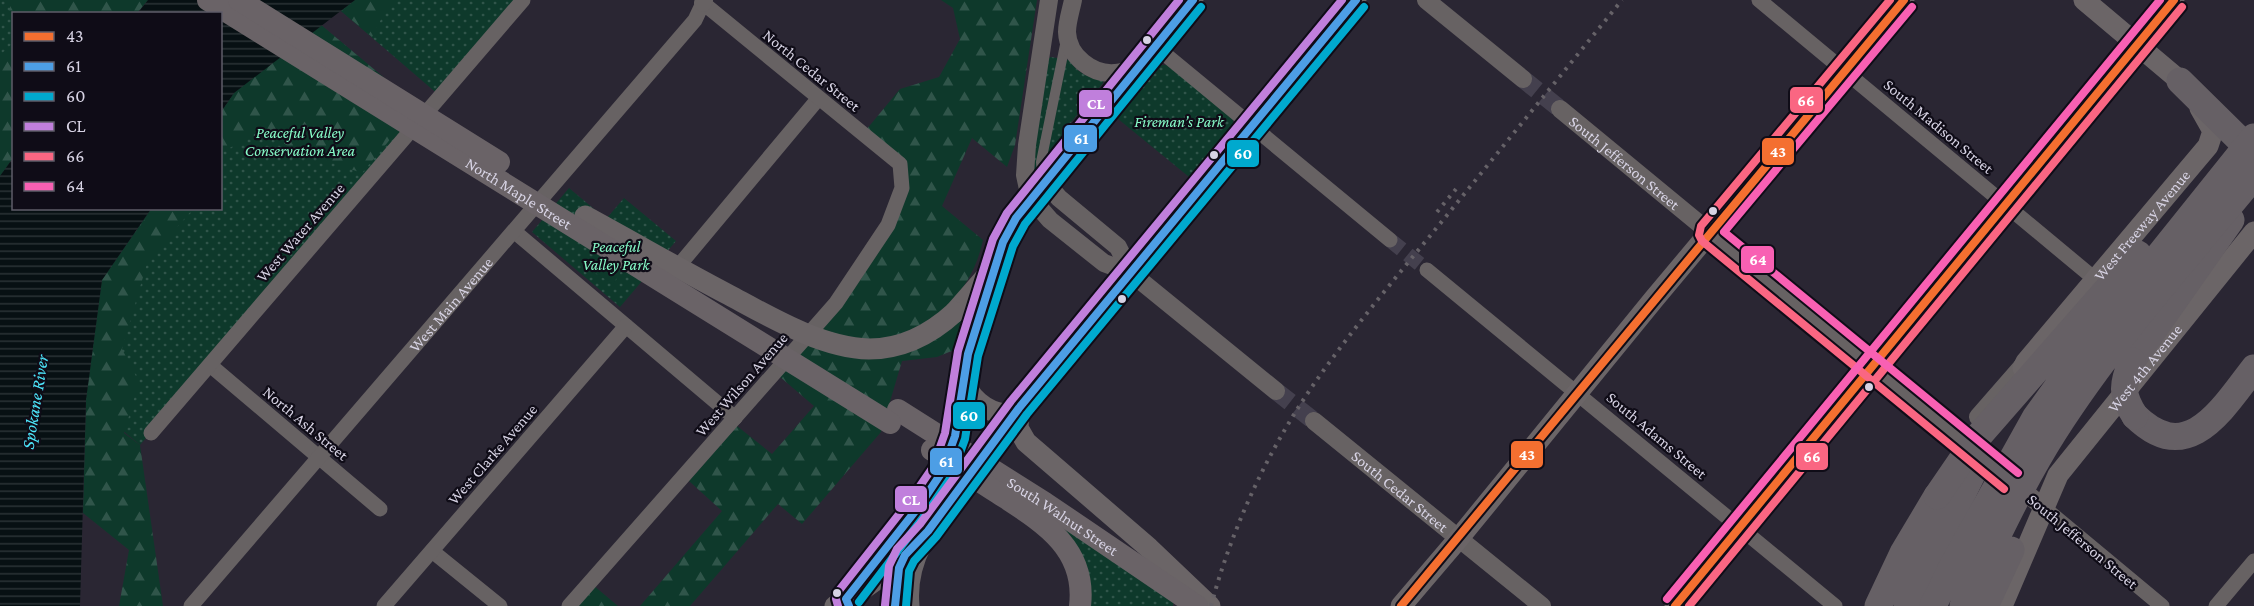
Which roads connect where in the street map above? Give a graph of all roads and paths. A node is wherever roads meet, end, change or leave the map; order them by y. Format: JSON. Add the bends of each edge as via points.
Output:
{"nodes":[{"id":1,"x":208,"y":0,"type":"edge"},
{"id":2,"x":239,"y":0,"type":"edge"},
{"id":3,"x":523,"y":0,"type":"edge"},
{"id":4,"x":1049,"y":0,"type":"edge"},
{"id":5,"x":1073,"y":0,"type":"edge"},
{"id":6,"x":1193,"y":0,"type":"edge"},
{"id":7,"x":1356,"y":0,"type":"edge"},
{"id":8,"x":1426,"y":0,"type":"edge"},
{"id":9,"x":1759,"y":0,"type":"edge"},
{"id":10,"x":1904,"y":0,"type":"edge"},
{"id":11,"x":2084,"y":0,"type":"edge"},
{"id":12,"x":2174,"y":0,"type":"edge"},
{"id":13,"x":704,"y":2,"type":"edge"},
{"id":14,"x":1045,"y":29,"type":"junction"},
{"id":15,"x":1067,"y":32,"type":"junction"},
{"id":16,"x":2137,"y":45,"type":"junction"},
{"id":17,"x":1155,"y":46,"type":"junction"},
{"id":18,"x":1142,"y":64,"type":"junction"},
{"id":19,"x":1845,"y":71,"type":"junction"},
{"id":20,"x":1523,"y":79,"type":"tunnel mouth"},
{"id":21,"x":2180,"y":81,"type":"junction"},
{"id":22,"x":818,"y":99,"type":"junction"},
{"id":23,"x":1560,"y":110,"type":"tunnel mouth"},
{"id":24,"x":1252,"y":126,"type":"junction"},
{"id":25,"x":2254,"y":127,"type":"edge"},
{"id":26,"x":2254,"y":137,"type":"edge"},
{"id":27,"x":2254,"y":142,"type":"edge"},
{"id":28,"x":2254,"y":154,"type":"edge"},
{"id":29,"x":900,"y":164,"type":"joint"},
{"id":30,"x":2254,"y":176,"type":"edge"},
{"id":31,"x":2254,"y":188,"type":"edge"},
{"id":32,"x":1039,"y":191,"type":"junction"},
{"id":33,"x":2005,"y":203,"type":"junction"},
{"id":34,"x":585,"y":216,"type":"junction"},
{"id":35,"x":515,"y":231,"type":"junction"},
{"id":36,"x":2254,"y":231,"type":"edge"},
{"id":37,"x":1709,"y":233,"type":"junction"},
{"id":38,"x":1390,"y":240,"type":"tunnel mouth"},
{"id":39,"x":681,"y":263,"type":"dead end"},
{"id":40,"x":994,"y":267,"type":"junction"},
{"id":41,"x":1427,"y":270,"type":"tunnel mouth"},
{"id":42,"x":1131,"y":273,"type":"junction"},
{"id":43,"x":2096,"y":280,"type":"junction"},
{"id":44,"x":626,"y":326,"type":"junction"},
{"id":45,"x":2108,"y":355,"type":"junction"},
{"id":46,"x":2026,"y":362,"type":"junction"},
{"id":47,"x":210,"y":365,"type":"junction"},
{"id":48,"x":1873,"y":366,"type":"junction"},
{"id":49,"x":2254,"y":369,"type":"edge"},
{"id":50,"x":964,"y":377,"type":"junction"},
{"id":51,"x":1275,"y":391,"type":"tunnel mouth"},
{"id":52,"x":1578,"y":393,"type":"junction"},
{"id":53,"x":1019,"y":408,"type":"junction"},
{"id":54,"x":894,"y":417,"type":"junction"},
{"id":55,"x":735,"y":418,"type":"junction"},
{"id":56,"x":1314,"y":421,"type":"tunnel mouth"},
{"id":57,"x":151,"y":433,"type":"dead end"},
{"id":58,"x":1956,"y":436,"type":"junction"},
{"id":59,"x":1981,"y":456,"type":"junction"},
{"id":60,"x":320,"y":458,"type":"junction"},
{"id":61,"x":2043,"y":507,"type":"junction"},
{"id":62,"x":380,"y":509,"type":"dead end"},
{"id":63,"x":1740,"y":528,"type":"junction"},
{"id":64,"x":928,"y":531,"type":"junction"},
{"id":65,"x":1460,"y":538,"type":"junction"},
{"id":66,"x":432,"y":551,"type":"junction"},
{"id":67,"x":905,"y":555,"type":"junction"},
{"id":68,"x":2254,"y":561,"type":"edge"},
{"id":69,"x":843,"y":604,"type":"edge"},
{"id":70,"x":191,"y":606,"type":"edge"},
{"id":71,"x":384,"y":606,"type":"edge"},
{"id":72,"x":500,"y":606,"type":"edge"},
{"id":73,"x":568,"y":606,"type":"edge"},
{"id":74,"x":898,"y":606,"type":"edge"},
{"id":75,"x":1080,"y":606,"type":"edge"},
{"id":76,"x":1197,"y":606,"type":"edge"},
{"id":77,"x":1210,"y":606,"type":"edge"},
{"id":78,"x":1401,"y":606,"type":"edge"},
{"id":79,"x":1542,"y":606,"type":"edge"},
{"id":80,"x":1675,"y":606,"type":"edge"},
{"id":81,"x":1834,"y":606,"type":"edge"},
{"id":82,"x":1878,"y":606,"type":"edge"},
{"id":83,"x":1908,"y":606,"type":"edge"},
{"id":84,"x":1932,"y":606,"type":"edge"},
{"id":85,"x":1963,"y":606,"type":"edge"},
{"id":86,"x":1985,"y":606,"type":"edge"},
{"id":87,"x":2002,"y":606,"type":"edge"},
{"id":88,"x":2162,"y":606,"type":"edge"},
{"id":89,"x":2216,"y":606,"type":"edge"}],
"edges":[{"from":1,"to":54,"type":"main road","name":"North Maple Street","bridge":true},
{"from":2,"to":34,"type":"main road","name":"North Maple Street","bridge":true},
{"from":3,"to":47,"type":"street","name":"West Water Avenue"},
{"from":4,"to":14,"type":"street"},
{"from":5,"to":15,"type":"street"},
{"from":6,"to":17,"type":"main road"},
{"from":7,"to":24,"type":"main road"},
{"from":8,"to":20,"type":"street"},
{"from":9,"to":19,"type":"street","name":"South Madison Street"},
{"from":10,"to":19,"type":"main road"},
{"from":11,"to":16,"type":"main road"},
{"from":12,"to":16,"type":"main road"},
{"from":13,"to":22,"type":"street","name":"North Cedar Street"},
{"from":13,"to":35,"type":"street","name":"West Main Avenue","via":[[695,20]]},
{"from":14,"to":15,"type":"street"},
{"from":14,"to":32,"type":"street","via":[[1026,159],[1026,181]]},
{"from":15,"to":18,"type":"street","via":[[1075,54],[1092,69],[1115,74]]},
{"from":15,"to":32,"type":"street","via":[[1041,162]]},
{"from":16,"to":21,"type":"main road"},
{"from":16,"to":33,"type":"main road"},
{"from":17,"to":18,"type":"main road"},
{"from":17,"to":24,"type":"street"},
{"from":18,"to":32,"type":"main road"},
{"from":19,"to":33,"type":"street","name":"South Madison Street"},
{"from":19,"to":37,"type":"main road"},
{"from":21,"to":27,"type":"main road"},
{"from":21,"to":28,"type":"highway"},
{"from":21,"to":43,"type":"main road","name":"West Freeway Avenue","via":[[2211,125],[2210,142]]},
{"from":22,"to":29,"type":"street","name":"North Cedar Street"},
{"from":22,"to":39,"type":"street"},
{"from":23,"to":37,"type":"street","name":"South Jefferson Street"},
{"from":24,"to":38,"type":"street"},
{"from":24,"to":42,"type":"main road"},
{"from":25,"to":82,"type":"highway","bridge":true,"via":[[1964,455],[1903,554]]},
{"from":26,"to":84,"type":"highway","bridge":true,"via":[[2092,339],[2035,418]]},
{"from":29,"to":55,"type":"street","name":"West Wilson Avenue","via":[[902,188],[888,225],[836,303]]},
{"from":30,"to":45,"type":"highway","bridge":true},
{"from":31,"to":49,"type":"highway","bridge":true,"via":[[2132,361],[2124,379],[2125,401],[2145,427],[2170,437],[2182,437],[2197,432],[2214,416]]},
{"from":32,"to":40,"type":"main road","via":[[1016,218]]},
{"from":32,"to":42,"type":"street","via":[[1059,198],[1118,248]]},
{"from":33,"to":43,"type":"street","name":"South Madison Street"},
{"from":33,"to":48,"type":"main road"},
{"from":34,"to":40,"type":"main road","bridge":true,"via":[[783,323],[833,342],[862,348],[896,346],[921,337],[955,312]]},
{"from":34,"to":54,"type":"main road","name":"North Maple Street","bridge":true},
{"from":35,"to":44,"type":"street"},
{"from":35,"to":60,"type":"street","name":"West Main Avenue"},
{"from":36,"to":61,"type":"main road","name":"West 4th Avenue","via":[[2063,466]]},
{"from":37,"to":48,"type":"street","name":"South Jefferson Street"},
{"from":37,"to":52,"type":"main road"},
{"from":40,"to":50,"type":"main road"},
{"from":41,"to":52,"type":"street","name":"South Adams Street"},
{"from":42,"to":51,"type":"street"},
{"from":42,"to":53,"type":"main road"},
{"from":43,"to":46,"type":"main road","name":"West Freeway Avenue"},
{"from":44,"to":55,"type":"street"},
{"from":44,"to":66,"type":"street","name":"West Clarke Avenue"},
{"from":45,"to":85,"type":"highway","bridge":true,"via":[[2048,442]]},
{"from":45,"to":86,"type":"highway","bridge":true,"via":[[2077,409]]},
{"from":46,"to":58,"type":"street","name":"West Freeway Avenue","via":[[1971,425]]},
{"from":46,"to":59,"type":"main road","name":"West Freeway Avenue"},
{"from":47,"to":57,"type":"street","name":"West Water Avenue"},
{"from":47,"to":60,"type":"street","name":"North Ash Street"},
{"from":48,"to":58,"type":"street","name":"South Jefferson Street"},
{"from":48,"to":63,"type":"main road"},
{"from":50,"to":53,"type":"main road","via":[[970,392],[988,409],[1005,414]]},
{"from":50,"to":69,"type":"main road","bridge":true,"via":[[955,436],[942,472]]},
{"from":52,"to":63,"type":"street","name":"South Adams Street"},
{"from":52,"to":65,"type":"main road"},
{"from":53,"to":64,"type":"main road","bridge":true},
{"from":53,"to":77,"type":"main road","via":[[1018,428],[1026,442]]},
{"from":54,"to":75,"type":"main road","via":[[1038,519],[1060,539],[1078,572]]},
{"from":54,"to":76,"type":"main road","name":"South Walnut Street","via":[[1045,503]]},
{"from":55,"to":73,"type":"street","name":"West Wilson Avenue"},
{"from":56,"to":65,"type":"street","name":"South Cedar Street"},
{"from":58,"to":59,"type":"street","name":"South Jefferson Street"},
{"from":59,"to":61,"type":"street","name":"South Jefferson Street"},
{"from":59,"to":83,"type":"highway"},
{"from":60,"to":62,"type":"street","name":"North Ash Street"},
{"from":60,"to":70,"type":"street","name":"West Main Avenue"},
{"from":61,"to":87,"type":"main road"},
{"from":61,"to":88,"type":"street","name":"South Jefferson Street"},
{"from":63,"to":80,"type":"main road"},
{"from":63,"to":81,"type":"street","name":"South Adams Street"},
{"from":64,"to":67,"type":"main road"},
{"from":64,"to":74,"type":"main road","via":[[915,556],[909,592]]},
{"from":65,"to":78,"type":"main road"},
{"from":65,"to":79,"type":"street","name":"South Cedar Street"},
{"from":66,"to":71,"type":"street","name":"West Clarke Avenue"},
{"from":66,"to":72,"type":"street"},
{"from":67,"to":69,"type":"main road"},
{"from":67,"to":74,"type":"street","via":[[899,568]]},
{"from":68,"to":89,"type":"street"}]}
